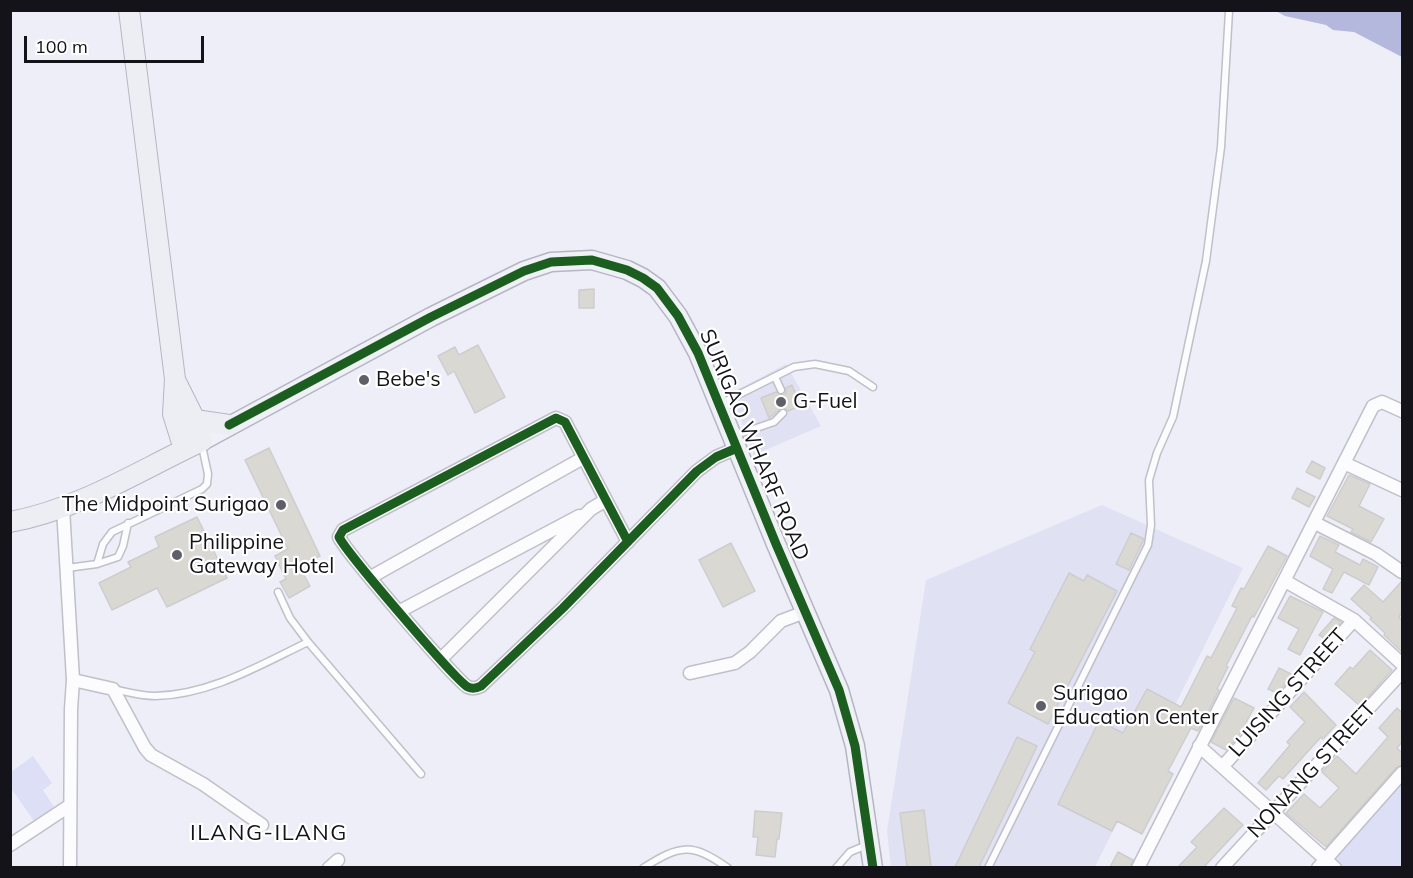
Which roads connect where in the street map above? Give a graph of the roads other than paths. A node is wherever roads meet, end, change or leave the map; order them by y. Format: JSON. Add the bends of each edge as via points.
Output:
{"nodes":[{"id":1,"x":129,"y":10,"type":"edge"},
{"id":2,"x":1229,"y":11,"type":"edge"},
{"id":3,"x":775,"y":377,"type":"junction"},
{"id":4,"x":175,"y":379,"type":"junction"},
{"id":5,"x":873,"y":387,"type":"dead end"},
{"id":6,"x":781,"y":390,"type":"dead end"},
{"id":7,"x":719,"y":405,"type":"junction"},
{"id":8,"x":1402,"y":411,"type":"edge"},
{"id":9,"x":783,"y":413,"type":"dead end"},
{"id":10,"x":195,"y":420,"type":"junction"},
{"id":11,"x":230,"y":425,"type":"junction"},
{"id":12,"x":176,"y":428,"type":"junction"},
{"id":13,"x":735,"y":442,"type":"junction"},
{"id":14,"x":193,"y":445,"type":"junction"},
{"id":15,"x":583,"y":458,"type":"junction"},
{"id":16,"x":1344,"y":463,"type":"junction"},
{"id":17,"x":156,"y":464,"type":"junction"},
{"id":18,"x":1402,"y":490,"type":"edge"},
{"id":19,"x":606,"y":500,"type":"junction"},
{"id":20,"x":63,"y":508,"type":"junction"},
{"id":21,"x":591,"y":509,"type":"junction"},
{"id":22,"x":10,"y":522,"type":"edge"},
{"id":23,"x":128,"y":523,"type":"junction"},
{"id":24,"x":1315,"y":523,"type":"junction"},
{"id":25,"x":628,"y":542,"type":"junction"},
{"id":26,"x":97,"y":564,"type":"junction"},
{"id":27,"x":67,"y":567,"type":"junction"},
{"id":28,"x":1402,"y":572,"type":"edge"},
{"id":29,"x":371,"y":577,"type":"junction"},
{"id":30,"x":1285,"y":580,"type":"junction"},
{"id":31,"x":278,"y":592,"type":"dead end"},
{"id":32,"x":400,"y":611,"type":"junction"},
{"id":33,"x":805,"y":612,"type":"junction"},
{"id":34,"x":1354,"y":620,"type":"junction"},
{"id":35,"x":308,"y":642,"type":"junction"},
{"id":36,"x":441,"y":659,"type":"junction"},
{"id":37,"x":1402,"y":664,"type":"edge"},
{"id":38,"x":1402,"y":672,"type":"edge"},
{"id":39,"x":690,"y":673,"type":"dead end"},
{"id":40,"x":73,"y":680,"type":"junction"},
{"id":41,"x":113,"y":689,"type":"junction"},
{"id":42,"x":1199,"y":746,"type":"junction"},
{"id":43,"x":1223,"y":766,"type":"junction"},
{"id":44,"x":421,"y":774,"type":"dead end"},
{"id":45,"x":1402,"y":774,"type":"edge"},
{"id":46,"x":69,"y":806,"type":"junction"},
{"id":47,"x":1272,"y":811,"type":"junction"},
{"id":48,"x":262,"y":825,"type":"dead end"},
{"id":49,"x":870,"y":844,"type":"junction"},
{"id":50,"x":10,"y":845,"type":"edge"},
{"id":51,"x":1326,"y":865,"type":"edge"},
{"id":52,"x":70,"y":867,"type":"edge"},
{"id":53,"x":643,"y":867,"type":"edge"},
{"id":54,"x":728,"y":867,"type":"edge"},
{"id":55,"x":836,"y":867,"type":"edge"},
{"id":56,"x":873,"y":867,"type":"edge"},
{"id":57,"x":988,"y":867,"type":"edge"},
{"id":58,"x":1138,"y":867,"type":"edge"},
{"id":59,"x":1222,"y":867,"type":"edge"}],
"edges":[{"from":1,"to":4,"type":"highway"},
{"from":2,"to":57,"type":"lane","via":[[1221,147],[1206,261],[1173,417],[1151,473],[1148,545]]},
{"from":3,"to":5,"type":"lane","via":[[795,367],[815,364],[849,371]]},
{"from":3,"to":6,"type":"lane"},
{"from":3,"to":7,"type":"lane"},
{"from":4,"to":10,"type":"highway"},
{"from":4,"to":12,"type":"highway"},
{"from":7,"to":11,"type":"main road","name":"SURIGAO WHARF ROAD","via":[[689,335],[657,288],[610,264],[573,260],[551,262],[495,284]]},
{"from":7,"to":13,"type":"main road","name":"SURIGAO WHARF ROAD"},
{"from":8,"to":16,"type":"street","via":[[1382,402],[1373,406]]},
{"from":9,"to":13,"type":"lane","via":[[774,422]]},
{"from":10,"to":11,"type":"highway"},
{"from":10,"to":14,"type":"highway"},
{"from":11,"to":14,"type":"main road","name":"SURIGAO WHARF ROAD"},
{"from":12,"to":14,"type":"highway"},
{"from":12,"to":17,"type":"highway"},
{"from":13,"to":25,"type":"street","via":[[697,471]]},
{"from":13,"to":33,"type":"main road","name":"SURIGAO WHARF ROAD"},
{"from":14,"to":17,"type":"highway"},
{"from":14,"to":23,"type":"lane","via":[[208,474],[207,484]]},
{"from":15,"to":19,"type":"street"},
{"from":15,"to":29,"type":"street"},
{"from":15,"to":29,"type":"street","via":[[565,422],[554,419],[342,530],[340,540]]},
{"from":16,"to":18,"type":"street"},
{"from":16,"to":24,"type":"street"},
{"from":17,"to":20,"type":"highway"},
{"from":19,"to":21,"type":"street"},
{"from":19,"to":25,"type":"street"},
{"from":20,"to":22,"type":"highway"},
{"from":20,"to":27,"type":"street"},
{"from":21,"to":32,"type":"street"},
{"from":21,"to":36,"type":"street"},
{"from":23,"to":26,"type":"lane","via":[[108,535]]},
{"from":23,"to":26,"type":"lane","via":[[118,557]]},
{"from":24,"to":28,"type":"street"},
{"from":24,"to":30,"type":"street"},
{"from":25,"to":36,"type":"street","via":[[481,686],[465,685]]},
{"from":26,"to":27,"type":"lane"},
{"from":27,"to":40,"type":"street"},
{"from":29,"to":32,"type":"street"},
{"from":30,"to":34,"type":"street"},
{"from":30,"to":42,"type":"street"},
{"from":31,"to":35,"type":"lane","via":[[290,618]]},
{"from":32,"to":36,"type":"street"},
{"from":33,"to":39,"type":"street","via":[[774,626],[735,663]]},
{"from":33,"to":49,"type":"main road","name":"SURIGAO WHARF ROAD","via":[[848,719]]},
{"from":34,"to":37,"type":"street"},
{"from":34,"to":43,"type":"street","name":"LUISING STREET"},
{"from":35,"to":41,"type":"lane","via":[[204,688],[154,696]]},
{"from":35,"to":44,"type":"lane"},
{"from":38,"to":47,"type":"street","name":"NONANG STREET"},
{"from":40,"to":41,"type":"street"},
{"from":40,"to":46,"type":"street"},
{"from":41,"to":48,"type":"street","via":[[151,754]]},
{"from":42,"to":43,"type":"street"},
{"from":42,"to":58,"type":"street"},
{"from":43,"to":47,"type":"street"},
{"from":45,"to":51,"type":"street"},
{"from":46,"to":50,"type":"street"},
{"from":46,"to":52,"type":"street"},
{"from":47,"to":51,"type":"street"},
{"from":47,"to":59,"type":"street","name":"NONANG STREET"},
{"from":49,"to":55,"type":"lane","via":[[850,852]]},
{"from":49,"to":56,"type":"main road","name":"SURIGAO WHARF ROAD"},
{"from":53,"to":54,"type":"lane","via":[[679,849],[703,853]]}]}
